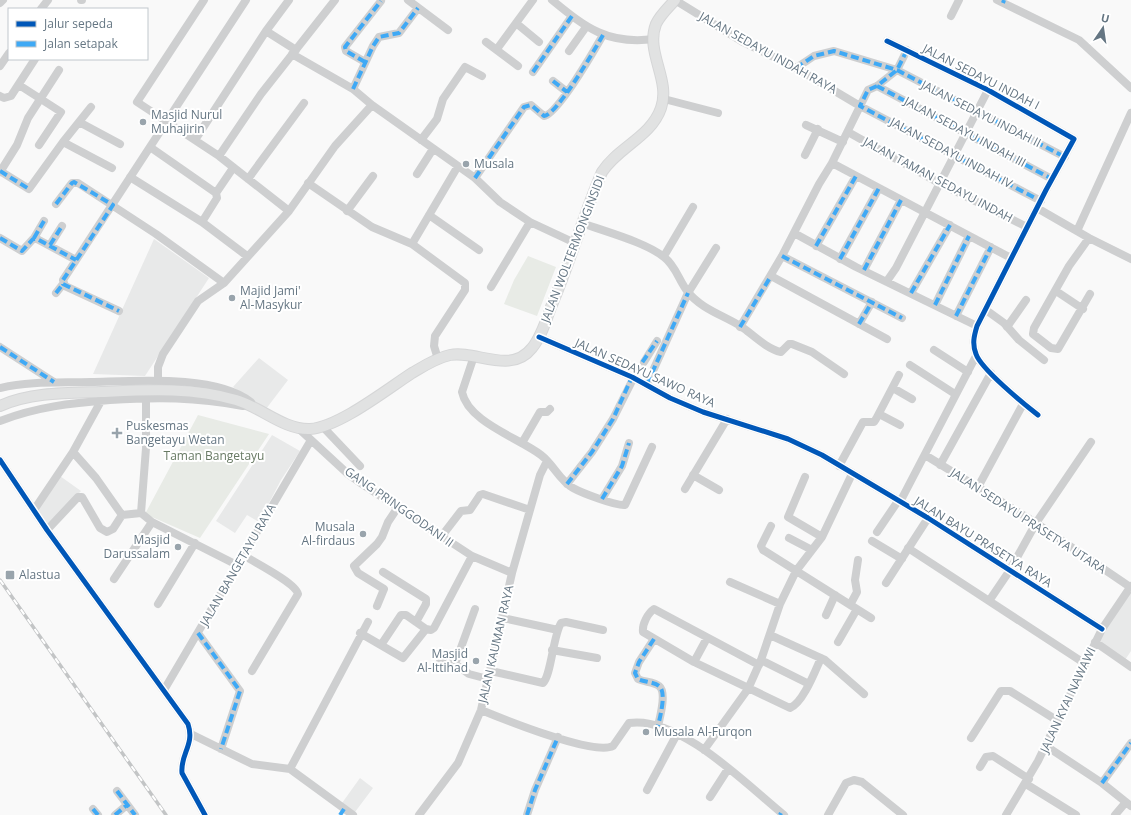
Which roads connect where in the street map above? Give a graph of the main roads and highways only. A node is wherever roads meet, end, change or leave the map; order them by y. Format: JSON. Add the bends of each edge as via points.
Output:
{"nodes":[{"id":1,"x":675,"y":0,"type":"edge"},
{"id":2,"x":0,"y":406,"type":"edge"}],
"edges":[{"from":1,"to":2,"type":"main road","name":"JALAN WOLTERMONGINSIDI","via":[[659,19],[654,39],[664,99],[653,124],[605,167],[539,338],[525,356],[500,362],[474,356],[449,355],[422,367],[338,420],[323,427],[308,429],[286,423],[239,401],[216,394],[192,391],[70,393],[25,398]]}]}
